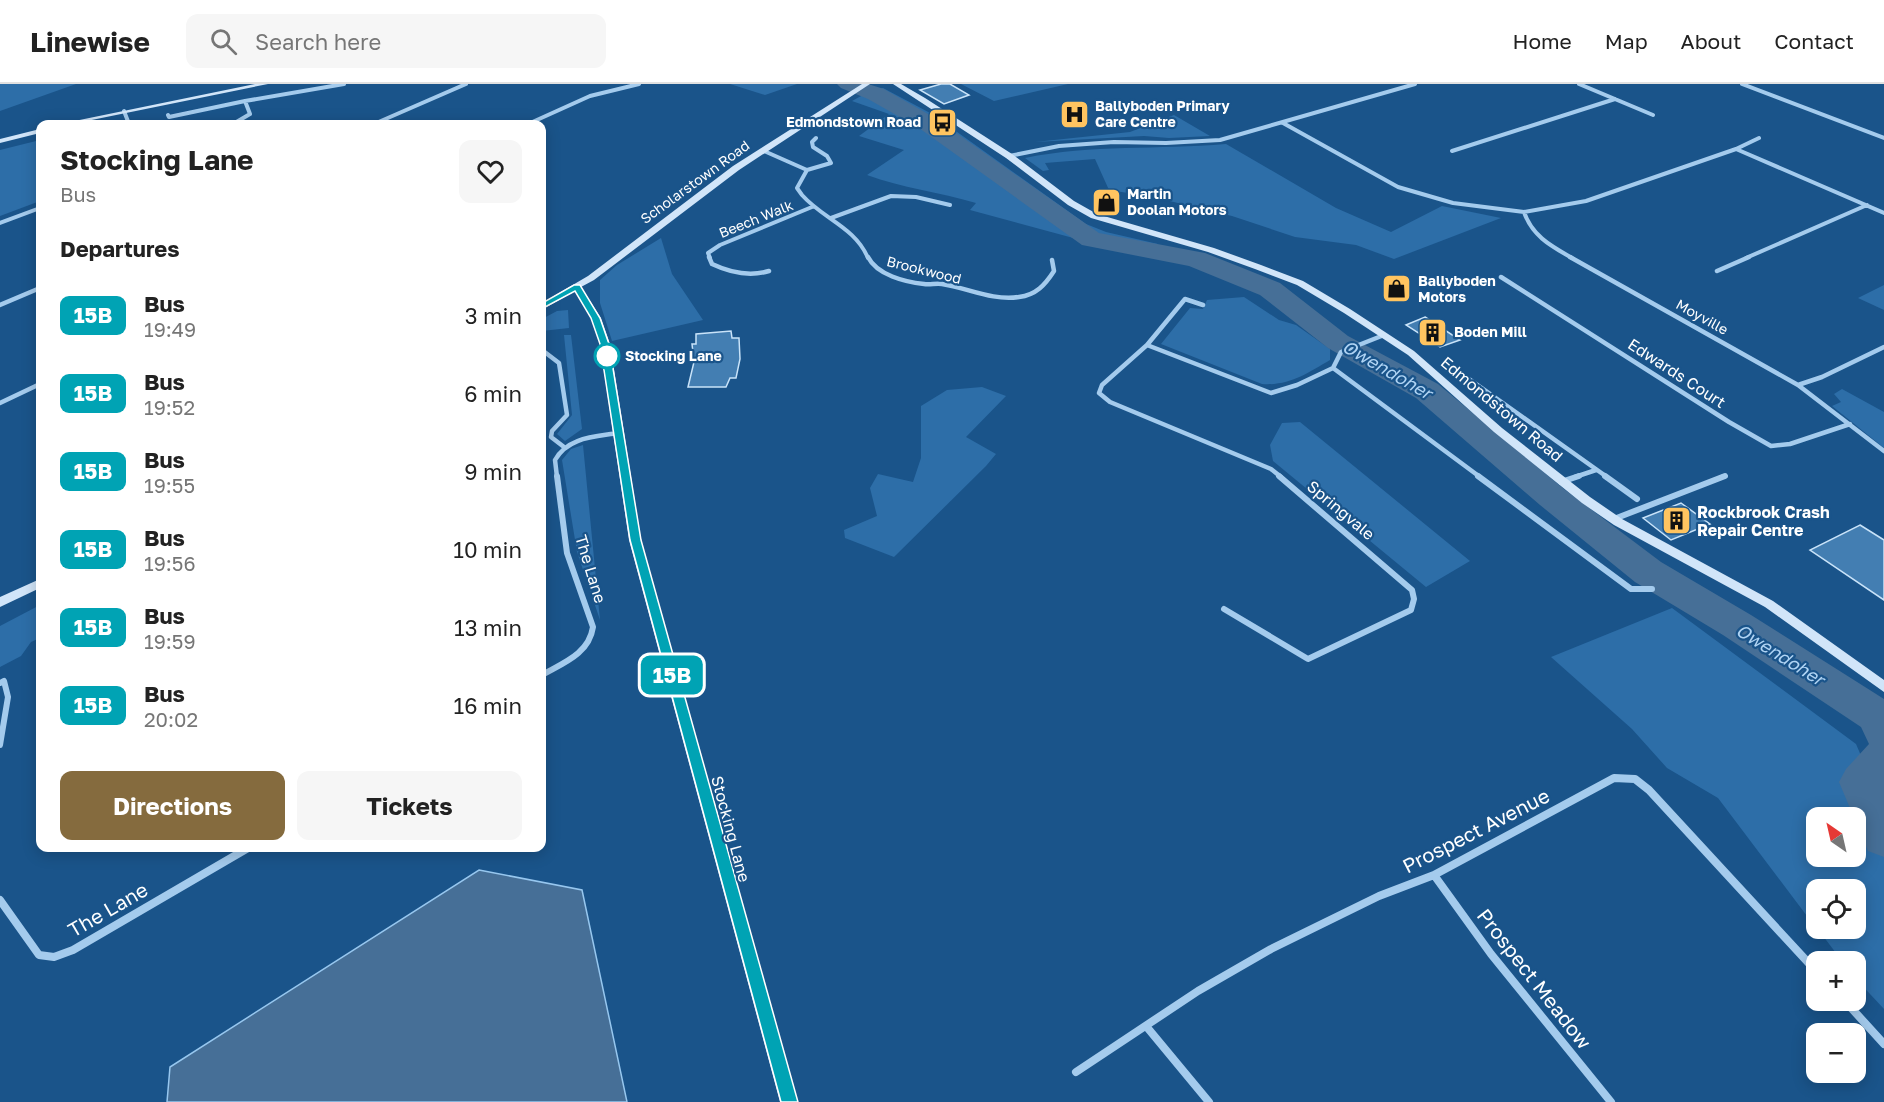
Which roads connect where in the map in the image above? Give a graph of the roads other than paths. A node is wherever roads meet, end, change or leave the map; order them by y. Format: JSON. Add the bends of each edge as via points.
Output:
{"nodes":[{"id":1,"x":265,"y":84,"type":"edge"},
{"id":2,"x":344,"y":84,"type":"edge"},
{"id":3,"x":466,"y":84,"type":"edge"},
{"id":4,"x":639,"y":84,"type":"edge"},
{"id":5,"x":896,"y":84,"type":"edge"},
{"id":6,"x":1414,"y":84,"type":"edge"},
{"id":7,"x":1579,"y":84,"type":"edge"},
{"id":8,"x":1742,"y":84,"type":"edge"},
{"id":9,"x":862,"y":87,"type":"edge"},
{"id":10,"x":1615,"y":99,"type":"junction"},
{"id":11,"x":245,"y":101,"type":"junction"},
{"id":12,"x":124,"y":111,"type":"junction"},
{"id":13,"x":168,"y":115,"type":"dead end"},
{"id":14,"x":1653,"y":115,"type":"dead end"},
{"id":15,"x":82,"y":120,"type":"edge"},
{"id":16,"x":127,"y":120,"type":"edge"},
{"id":17,"x":240,"y":120,"type":"edge"},
{"id":18,"x":383,"y":120,"type":"edge"},
{"id":19,"x":537,"y":120,"type":"edge"},
{"id":20,"x":1283,"y":123,"type":"junction"},
{"id":21,"x":36,"y":132,"type":"edge"},
{"id":22,"x":816,"y":138,"type":"dead end"},
{"id":23,"x":1760,"y":138,"type":"dead end"},
{"id":24,"x":1884,"y":138,"type":"edge"},
{"id":25,"x":0,"y":141,"type":"edge"},
{"id":26,"x":1736,"y":149,"type":"junction"},
{"id":27,"x":764,"y":151,"type":"junction"},
{"id":28,"x":1452,"y":151,"type":"dead end"},
{"id":29,"x":1009,"y":156,"type":"junction"},
{"id":30,"x":807,"y":170,"type":"junction"},
{"id":31,"x":950,"y":205,"type":"dead end"},
{"id":32,"x":1867,"y":206,"type":"junction"},
{"id":33,"x":812,"y":207,"type":"junction"},
{"id":34,"x":36,"y":210,"type":"edge"},
{"id":35,"x":1524,"y":212,"type":"junction"},
{"id":36,"x":1884,"y":213,"type":"edge"},
{"id":37,"x":831,"y":218,"type":"junction"},
{"id":38,"x":0,"y":223,"type":"edge"},
{"id":39,"x":1052,"y":260,"type":"dead end"},
{"id":40,"x":769,"y":271,"type":"dead end"},
{"id":41,"x":1718,"y":271,"type":"dead end"},
{"id":42,"x":1501,"y":277,"type":"dead end"},
{"id":43,"x":577,"y":287,"type":"junction"},
{"id":44,"x":36,"y":290,"type":"edge"},
{"id":45,"x":546,"y":304,"type":"edge"},
{"id":46,"x":0,"y":305,"type":"edge"},
{"id":47,"x":1203,"y":305,"type":"dead end"},
{"id":48,"x":1384,"y":335,"type":"junction"},
{"id":49,"x":1147,"y":345,"type":"junction"},
{"id":50,"x":1884,"y":347,"type":"edge"},
{"id":51,"x":546,"y":351,"type":"edge"},
{"id":52,"x":1333,"y":368,"type":"junction"},
{"id":53,"x":1462,"y":374,"type":"dead end"},
{"id":54,"x":1798,"y":385,"type":"junction"},
{"id":55,"x":36,"y":386,"type":"edge"},
{"id":56,"x":0,"y":402,"type":"edge"},
{"id":57,"x":1850,"y":424,"type":"junction"},
{"id":58,"x":618,"y":434,"type":"junction"},
{"id":59,"x":564,"y":447,"type":"junction"},
{"id":60,"x":1884,"y":451,"type":"edge"},
{"id":61,"x":1596,"y":470,"type":"junction"},
{"id":62,"x":1725,"y":476,"type":"dead end"},
{"id":63,"x":1561,"y":482,"type":"junction"},
{"id":64,"x":1637,"y":499,"type":"dead end"},
{"id":65,"x":1614,"y":519,"type":"junction"},
{"id":66,"x":36,"y":585,"type":"edge"},
{"id":67,"x":1652,"y":589,"type":"dead end"},
{"id":68,"x":0,"y":602,"type":"edge"},
{"id":69,"x":1224,"y":609,"type":"dead end"},
{"id":70,"x":546,"y":673,"type":"edge"},
{"id":71,"x":0,"y":682,"type":"edge"},
{"id":72,"x":1884,"y":687,"type":"edge"},
{"id":73,"x":0,"y":745,"type":"edge"},
{"id":74,"x":241,"y":852,"type":"edge"},
{"id":75,"x":1434,"y":875,"type":"junction"},
{"id":76,"x":0,"y":900,"type":"edge"},
{"id":77,"x":1806,"y":960,"type":"edge"},
{"id":78,"x":1854,"y":1011,"type":"edge"},
{"id":79,"x":1146,"y":1026,"type":"junction"},
{"id":80,"x":1884,"y":1044,"type":"edge"},
{"id":81,"x":1076,"y":1072,"type":"dead end"},
{"id":82,"x":789,"y":1102,"type":"edge"},
{"id":83,"x":1209,"y":1102,"type":"edge"},
{"id":84,"x":1611,"y":1102,"type":"edge"}],
"edges":[{"from":1,"to":12,"type":"main road"},
{"from":2,"to":11,"type":"street"},
{"from":3,"to":18,"type":"street"},
{"from":4,"to":19,"type":"street","via":[[590,96]]},
{"from":5,"to":29,"type":"main road","name":"Edmondstown Road"},
{"from":6,"to":20,"type":"street"},
{"from":7,"to":10,"type":"street"},
{"from":8,"to":24,"type":"street"},
{"from":9,"to":27,"type":"main road","name":"Scholarstown Road"},
{"from":10,"to":14,"type":"street"},
{"from":10,"to":28,"type":"street"},
{"from":11,"to":13,"type":"street"},
{"from":11,"to":17,"type":"street","via":[[250,114]]},
{"from":12,"to":15,"type":"main road"},
{"from":12,"to":16,"type":"street"},
{"from":20,"to":29,"type":"street","via":[[1220,140],[1059,146]]},
{"from":20,"to":35,"type":"street","via":[[1398,187],[1453,203]]},
{"from":21,"to":25,"type":"main road"},
{"from":22,"to":30,"type":"street","via":[[813,147],[831,163]]},
{"from":23,"to":26,"type":"street"},
{"from":26,"to":32,"type":"street"},
{"from":26,"to":35,"type":"street","via":[[1586,201]]},
{"from":27,"to":30,"type":"street"},
{"from":27,"to":43,"type":"main road","name":"Scholarstown Road"},
{"from":29,"to":48,"type":"main road","name":"Edmondstown Road","via":[[1094,216],[1211,250],[1300,283]]},
{"from":30,"to":33,"type":"street","via":[[797,188]]},
{"from":31,"to":37,"type":"street","via":[[891,196]]},
{"from":32,"to":36,"type":"street"},
{"from":32,"to":41,"type":"street"},
{"from":33,"to":37,"type":"street","name":"Brookwood"},
{"from":33,"to":40,"type":"street","name":"Beech Walk","via":[[720,244],[708,253],[712,264],[721,269],[758,275]]},
{"from":34,"to":38,"type":"street"},
{"from":35,"to":54,"type":"street","name":"Moyville","via":[[1528,225],[1545,243]]},
{"from":37,"to":39,"type":"street","name":"Brookwood","via":[[863,245],[868,261],[877,268],[924,284],[942,284],[1008,299],[1028,297],[1050,279],[1054,271]]},
{"from":42,"to":57,"type":"street","name":"Edwards Court","via":[[1771,446],[1790,444]]},
{"from":43,"to":45,"type":"main road","name":"Scholarstown Road"},
{"from":43,"to":58,"type":"main road","name":"Stocking Lane","via":[[596,318],[605,344]]},
{"from":44,"to":46,"type":"street"},
{"from":47,"to":49,"type":"street","name":"Springvale","via":[[1185,298]]},
{"from":48,"to":52,"type":"street","via":[[1341,352]]},
{"from":48,"to":63,"type":"main road","name":"Edmondstown Road","via":[[1411,353]]},
{"from":49,"to":52,"type":"street","via":[[1271,393]]},
{"from":49,"to":69,"type":"street","name":"Springvale","via":[[1102,385],[1099,393],[1110,402],[1271,468],[1387,566],[1412,590],[1414,599],[1411,610],[1308,659]]},
{"from":50,"to":54,"type":"street"},
{"from":51,"to":59,"type":"street","via":[[560,363],[567,415],[551,437]]},
{"from":52,"to":67,"type":"street","via":[[1631,589]]},
{"from":53,"to":61,"type":"street"},
{"from":54,"to":57,"type":"street","name":"Moyville"},
{"from":55,"to":56,"type":"street"},
{"from":57,"to":60,"type":"street","name":"Moyville"},
{"from":58,"to":59,"type":"street"},
{"from":58,"to":82,"type":"main road","name":"Stocking Lane","via":[[635,540]]},
{"from":59,"to":70,"type":"street","name":"The Lane","via":[[555,460],[567,553],[593,637],[583,651]]},
{"from":61,"to":63,"type":"street"},
{"from":61,"to":64,"type":"street"},
{"from":62,"to":65,"type":"street"},
{"from":63,"to":65,"type":"main road","name":"Edmondstown Road"},
{"from":65,"to":72,"type":"main road","name":"Edmondstown Road","via":[[1769,604]]},
{"from":66,"to":68,"type":"main road"},
{"from":71,"to":73,"type":"street","via":[[4,681],[8,697]]},
{"from":74,"to":76,"type":"street","name":"The Lane","via":[[73,950],[54,957],[39,956]]},
{"from":75,"to":77,"type":"street","name":"Prospect Avenue","via":[[1614,778],[1635,779]]},
{"from":75,"to":79,"type":"street","name":"Prospect Avenue","via":[[1378,896],[1271,949]]},
{"from":75,"to":84,"type":"street","name":"Prospect Meadow","via":[[1491,954]]},
{"from":78,"to":80,"type":"street"},
{"from":79,"to":81,"type":"street","name":"Prospect Avenue"},
{"from":79,"to":83,"type":"street"}]}
